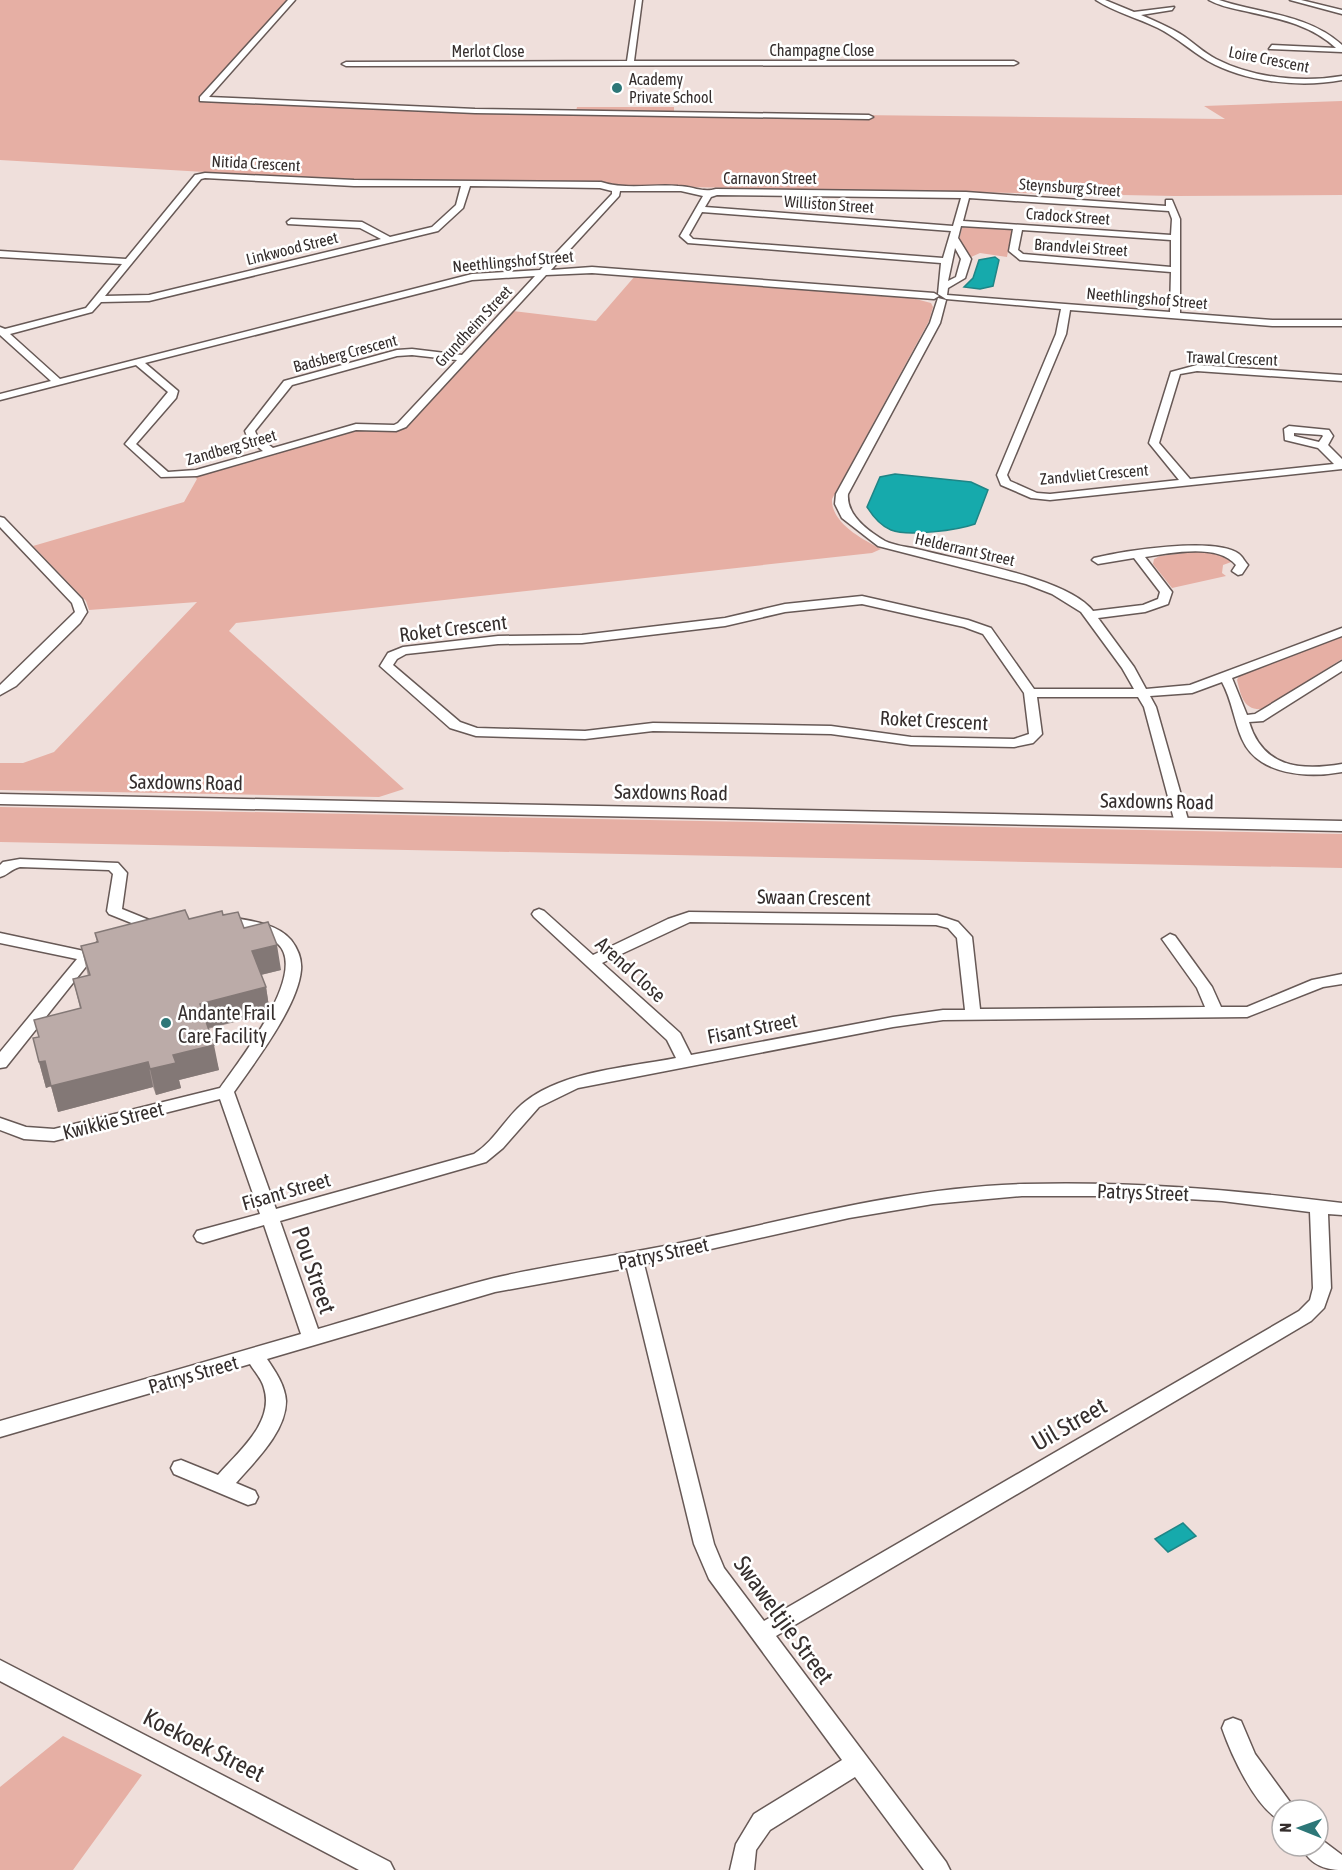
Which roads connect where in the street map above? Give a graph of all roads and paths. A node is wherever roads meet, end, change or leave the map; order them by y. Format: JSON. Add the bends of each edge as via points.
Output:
{"nodes":[{"id":1,"x":292,"y":0,"type":"edge"},
{"id":2,"x":639,"y":0,"type":"edge"},
{"id":3,"x":1100,"y":0,"type":"edge"},
{"id":4,"x":1212,"y":0,"type":"edge"},
{"id":5,"x":1293,"y":0,"type":"edge"},
{"id":6,"x":1172,"y":8,"type":"dead end"},
{"id":7,"x":1342,"y":12,"type":"edge"},
{"id":8,"x":1132,"y":14,"type":"junction"},
{"id":9,"x":1272,"y":48,"type":"dead end"},
{"id":10,"x":1342,"y":49,"type":"edge"},
{"id":11,"x":1014,"y":63,"type":"dead end"},
{"id":12,"x":346,"y":64,"type":"dead end"},
{"id":13,"x":630,"y":64,"type":"junction"},
{"id":14,"x":1342,"y":78,"type":"edge"},
{"id":15,"x":869,"y":117,"type":"dead end"},
{"id":16,"x":466,"y":184,"type":"junction"},
{"id":17,"x":614,"y":189,"type":"junction"},
{"id":18,"x":708,"y":195,"type":"junction"},
{"id":19,"x":966,"y":195,"type":"junction"},
{"id":20,"x":699,"y":209,"type":"junction"},
{"id":21,"x":291,"y":222,"type":"dead end"},
{"id":22,"x":957,"y":226,"type":"junction"},
{"id":23,"x":1018,"y":227,"type":"junction"},
{"id":24,"x":1176,"y":238,"type":"junction"},
{"id":25,"x":954,"y":239,"type":"junction"},
{"id":26,"x":388,"y":240,"type":"junction"},
{"id":27,"x":0,"y":254,"type":"edge"},
{"id":28,"x":947,"y":261,"type":"junction"},
{"id":29,"x":129,"y":262,"type":"junction"},
{"id":30,"x":1176,"y":270,"type":"junction"},
{"id":31,"x":544,"y":272,"type":"junction"},
{"id":32,"x":943,"y":292,"type":"junction"},
{"id":33,"x":100,"y":299,"type":"junction"},
{"id":34,"x":1066,"y":306,"type":"junction"},
{"id":35,"x":1175,"y":315,"type":"junction"},
{"id":36,"x":1342,"y":323,"type":"edge"},
{"id":37,"x":2,"y":331,"type":"edge"},
{"id":38,"x":464,"y":358,"type":"junction"},
{"id":39,"x":138,"y":362,"type":"junction"},
{"id":40,"x":1342,"y":378,"type":"edge"},
{"id":41,"x":58,"y":382,"type":"junction"},
{"id":42,"x":0,"y":397,"type":"edge"},
{"id":43,"x":392,"y":429,"type":"joint"},
{"id":44,"x":1322,"y":446,"type":"dead end"},
{"id":45,"x":270,"y":451,"type":"junction"},
{"id":46,"x":1342,"y":465,"type":"edge"},
{"id":47,"x":1188,"y":482,"type":"junction"},
{"id":48,"x":0,"y":520,"type":"edge"},
{"id":49,"x":1138,"y":555,"type":"junction"},
{"id":50,"x":1098,"y":560,"type":"dead end"},
{"id":51,"x":1238,"y":572,"type":"dead end"},
{"id":52,"x":1092,"y":615,"type":"junction"},
{"id":53,"x":1342,"y":632,"type":"edge"},
{"id":54,"x":1342,"y":665,"type":"edge"},
{"id":55,"x":1225,"y":677,"type":"junction"},
{"id":56,"x":0,"y":691,"type":"edge"},
{"id":57,"x":1030,"y":693,"type":"junction"},
{"id":58,"x":1142,"y":693,"type":"junction"},
{"id":59,"x":1243,"y":719,"type":"junction"},
{"id":60,"x":1342,"y":768,"type":"edge"},
{"id":61,"x":0,"y":799,"type":"edge"},
{"id":62,"x":1182,"y":823,"type":"junction"},
{"id":63,"x":1342,"y":826,"type":"edge"},
{"id":64,"x":0,"y":873,"type":"edge"},
{"id":65,"x":539,"y":914,"type":"dead end"},
{"id":66,"x":210,"y":921,"type":"edge"},
{"id":67,"x":169,"y":924,"type":"edge"},
{"id":68,"x":149,"y":925,"type":"junction"},
{"id":69,"x":0,"y":938,"type":"edge"},
{"id":70,"x":1170,"y":939,"type":"dead end"},
{"id":71,"x":87,"y":956,"type":"junction"},
{"id":72,"x":592,"y":962,"type":"junction"},
{"id":73,"x":1342,"y":979,"type":"edge"},
{"id":74,"x":973,"y":1013,"type":"junction"},
{"id":75,"x":1216,"y":1014,"type":"junction"},
{"id":76,"x":686,"y":1062,"type":"junction"},
{"id":77,"x":0,"y":1063,"type":"edge"},
{"id":78,"x":226,"y":1092,"type":"junction"},
{"id":79,"x":0,"y":1124,"type":"edge"},
{"id":80,"x":1319,"y":1206,"type":"junction"},
{"id":81,"x":1342,"y":1209,"type":"edge"},
{"id":82,"x":271,"y":1217,"type":"junction"},
{"id":83,"x":203,"y":1236,"type":"dead end"},
{"id":84,"x":634,"y":1260,"type":"junction"},
{"id":85,"x":312,"y":1338,"type":"junction"},
{"id":86,"x":255,"y":1356,"type":"junction"},
{"id":87,"x":0,"y":1428,"type":"edge"},
{"id":88,"x":181,"y":1468,"type":"dead end"},
{"id":89,"x":221,"y":1486,"type":"junction"},
{"id":90,"x":248,"y":1497,"type":"dead end"},
{"id":91,"x":760,"y":1634,"type":"junction"},
{"id":92,"x":0,"y":1670,"type":"edge"},
{"id":93,"x":1233,"y":1728,"type":"dead end"},
{"id":94,"x":857,"y":1763,"type":"junction"},
{"id":95,"x":1272,"y":1798,"type":"edge"},
{"id":96,"x":1328,"y":1858,"type":"edge"},
{"id":97,"x":382,"y":1870,"type":"edge"},
{"id":98,"x":742,"y":1870,"type":"edge"},
{"id":99,"x":938,"y":1870,"type":"edge"},
{"id":100,"x":1342,"y":1870,"type":"edge"}],
"edges":[{"from":1,"to":15,"type":"street","via":[[203,99],[435,110]]},
{"from":2,"to":13,"type":"street"},
{"from":3,"to":8,"type":"street","name":"Loire Crescent"},
{"from":4,"to":10,"type":"street","name":"Loire Crescent","via":[[1298,22],[1324,34]]},
{"from":5,"to":7,"type":"street"},
{"from":6,"to":8,"type":"street"},
{"from":8,"to":14,"type":"street","name":"Loire Crescent","via":[[1175,34],[1204,56],[1232,67],[1291,79]]},
{"from":9,"to":10,"type":"street"},
{"from":11,"to":13,"type":"street","name":"Champagne Close"},
{"from":12,"to":13,"type":"street","name":"Merlot Close"},
{"from":16,"to":17,"type":"street","via":[[601,185]]},
{"from":16,"to":26,"type":"street","name":"Linkwood Street","via":[[460,206],[439,227]]},
{"from":16,"to":29,"type":"street","name":"Nitida Crescent","via":[[205,175],[198,177]]},
{"from":17,"to":18,"type":"street","via":[[681,188]]},
{"from":17,"to":31,"type":"street","name":"Grundheim Street","via":[[616,194]]},
{"from":18,"to":19,"type":"street","name":"Carnavon Street"},
{"from":18,"to":20,"type":"street","name":"Carnavon Street"},
{"from":19,"to":22,"type":"street"},
{"from":19,"to":24,"type":"street","name":"Steynsburg Street","via":[[1171,206]]},
{"from":20,"to":22,"type":"street","name":"Williston Street"},
{"from":20,"to":28,"type":"street","name":"Carnavon Street","via":[[684,236],[691,241]]},
{"from":21,"to":26,"type":"street","via":[[362,225]]},
{"from":22,"to":23,"type":"street","name":"Cradock Street"},
{"from":22,"to":25,"type":"street"},
{"from":23,"to":24,"type":"street","name":"Cradock Street"},
{"from":23,"to":30,"type":"street","name":"Brandvlei Street","via":[[1012,251],[1020,257]]},
{"from":24,"to":30,"type":"street"},
{"from":25,"to":28,"type":"street"},
{"from":25,"to":32,"type":"street","via":[[966,259],[960,278]]},
{"from":26,"to":33,"type":"street","name":"Linkwood Street","via":[[149,298]]},
{"from":27,"to":29,"type":"street"},
{"from":28,"to":32,"type":"street"},
{"from":29,"to":33,"type":"street","name":"Nitida Crescent"},
{"from":30,"to":35,"type":"street"},
{"from":31,"to":32,"type":"street","name":"Neethlingshof Street","via":[[592,270]]},
{"from":31,"to":38,"type":"street","name":"Grundheim Street"},
{"from":31,"to":39,"type":"street","name":"Neethlingshof Street","via":[[459,279]]},
{"from":32,"to":34,"type":"street","name":"Neethlingshof Street"},
{"from":32,"to":52,"type":"street","name":"Helderrant Street","via":[[935,323],[843,495],[842,510],[882,544],[1043,585]]},
{"from":33,"to":37,"type":"street","name":"Nitida Crescent","via":[[82,314]]},
{"from":34,"to":35,"type":"street","name":"Neethlingshof Street"},
{"from":34,"to":47,"type":"street","name":"Zandvliet Crescent","via":[[1061,334],[1002,480],[1046,497]]},
{"from":35,"to":36,"type":"street","name":"Neethlingshof Street"},
{"from":37,"to":41,"type":"street"},
{"from":38,"to":43,"type":"street","name":"Grundheim Street","via":[[402,425]]},
{"from":38,"to":45,"type":"street","name":"Badsberg Crescent","via":[[403,352],[288,383],[250,431]]},
{"from":39,"to":41,"type":"street","name":"Neethlingshof Street"},
{"from":39,"to":45,"type":"street","name":"Zandberg Street","via":[[173,391],[130,444],[160,472],[169,476],[188,475]]},
{"from":40,"to":47,"type":"street","name":"Trawal Crescent","via":[[1197,368],[1176,372],[1154,443]]},
{"from":41,"to":42,"type":"street","name":"Neethlingshof Street"},
{"from":43,"to":45,"type":"street","name":"Zandberg Street","via":[[356,428]]},
{"from":44,"to":46,"type":"street"},
{"from":46,"to":47,"type":"street","name":"Zandvliet Crescent"},
{"from":48,"to":56,"type":"street","via":[[78,602],[81,612]]},
{"from":49,"to":50,"type":"street"},
{"from":49,"to":51,"type":"street","via":[[1217,549],[1239,558],[1242,565]]},
{"from":49,"to":52,"type":"street","via":[[1166,592],[1164,601],[1145,608]]},
{"from":52,"to":58,"type":"street","name":"Helderrant Street"},
{"from":53,"to":55,"type":"street"},
{"from":54,"to":59,"type":"street","via":[[1258,718]]},
{"from":55,"to":58,"type":"street","via":[[1192,689]]},
{"from":55,"to":59,"type":"street"},
{"from":57,"to":57,"type":"street","name":"Roket Crescent","via":[[993,638],[982,629],[862,600],[582,639],[505,640],[403,651],[386,663],[389,670],[455,724],[483,733],[585,735],[653,727],[843,731],[911,741],[1022,742],[1037,733]]},
{"from":57,"to":58,"type":"street"},
{"from":58,"to":62,"type":"street","name":"Helderrant Street","via":[[1153,716]]},
{"from":59,"to":60,"type":"street","via":[[1253,747],[1288,769],[1316,772]]},
{"from":61,"to":62,"type":"street","name":"Saxdowns Road"},
{"from":62,"to":63,"type":"street","name":"Saxdowns Road"},
{"from":64,"to":68,"type":"street","via":[[14,863],[113,866],[120,873],[114,911]]},
{"from":65,"to":72,"type":"street","name":"Arend Close"},
{"from":66,"to":78,"type":"street","via":[[251,926],[278,935],[291,949],[296,966],[286,1001]]},
{"from":67,"to":68,"type":"street"},
{"from":68,"to":71,"type":"street","via":[[117,936]]},
{"from":69,"to":71,"type":"street"},
{"from":70,"to":75,"type":"street","via":[[1188,960]]},
{"from":71,"to":77,"type":"street"},
{"from":72,"to":74,"type":"street","name":"Swaan Crescent","via":[[689,917],[937,920],[953,925],[964,937]]},
{"from":72,"to":76,"type":"street","name":"Arend Close","via":[[674,1037]]},
{"from":73,"to":75,"type":"street","name":"Fisant Street","via":[[1320,983],[1261,1009]]},
{"from":74,"to":75,"type":"street","name":"Fisant Street"},
{"from":74,"to":76,"type":"street","name":"Fisant Street","via":[[893,1022]]},
{"from":76,"to":82,"type":"street","name":"Fisant Street","via":[[560,1088],[529,1107],[492,1150],[480,1158]]},
{"from":78,"to":79,"type":"street","name":"Kwikkie Street","via":[[54,1135],[24,1133]]},
{"from":78,"to":82,"type":"street"},
{"from":80,"to":81,"type":"street","name":"Patrys Street"},
{"from":80,"to":84,"type":"street","name":"Patrys Street","via":[[1135,1190],[1022,1190],[933,1198],[849,1212]]},
{"from":80,"to":91,"type":"street","name":"Uil Street","via":[[1322,1288],[1318,1303],[1305,1316]]},
{"from":82,"to":83,"type":"street","name":"Fisant Street"},
{"from":82,"to":85,"type":"street","name":"Pou Street"},
{"from":84,"to":85,"type":"street","name":"Patrys Street","via":[[495,1285]]},
{"from":84,"to":91,"type":"street","name":"Swaweltjie Street","via":[[709,1558],[725,1588]]},
{"from":85,"to":86,"type":"street","name":"Patrys Street"},
{"from":86,"to":87,"type":"street","name":"Patrys Street"},
{"from":86,"to":89,"type":"street","via":[[274,1388],[278,1402],[275,1417]]},
{"from":88,"to":89,"type":"street"},
{"from":89,"to":90,"type":"street"},
{"from":91,"to":94,"type":"street","name":"Swaweltjie Street"},
{"from":92,"to":97,"type":"street","name":"Koekoek Street"},
{"from":93,"to":95,"type":"street","via":[[1240,1752]]},
{"from":94,"to":98,"type":"street","via":[[762,1822],[745,1847]]},
{"from":94,"to":99,"type":"street","name":"Swaweltjie Street"},
{"from":96,"to":100,"type":"street"}]}
